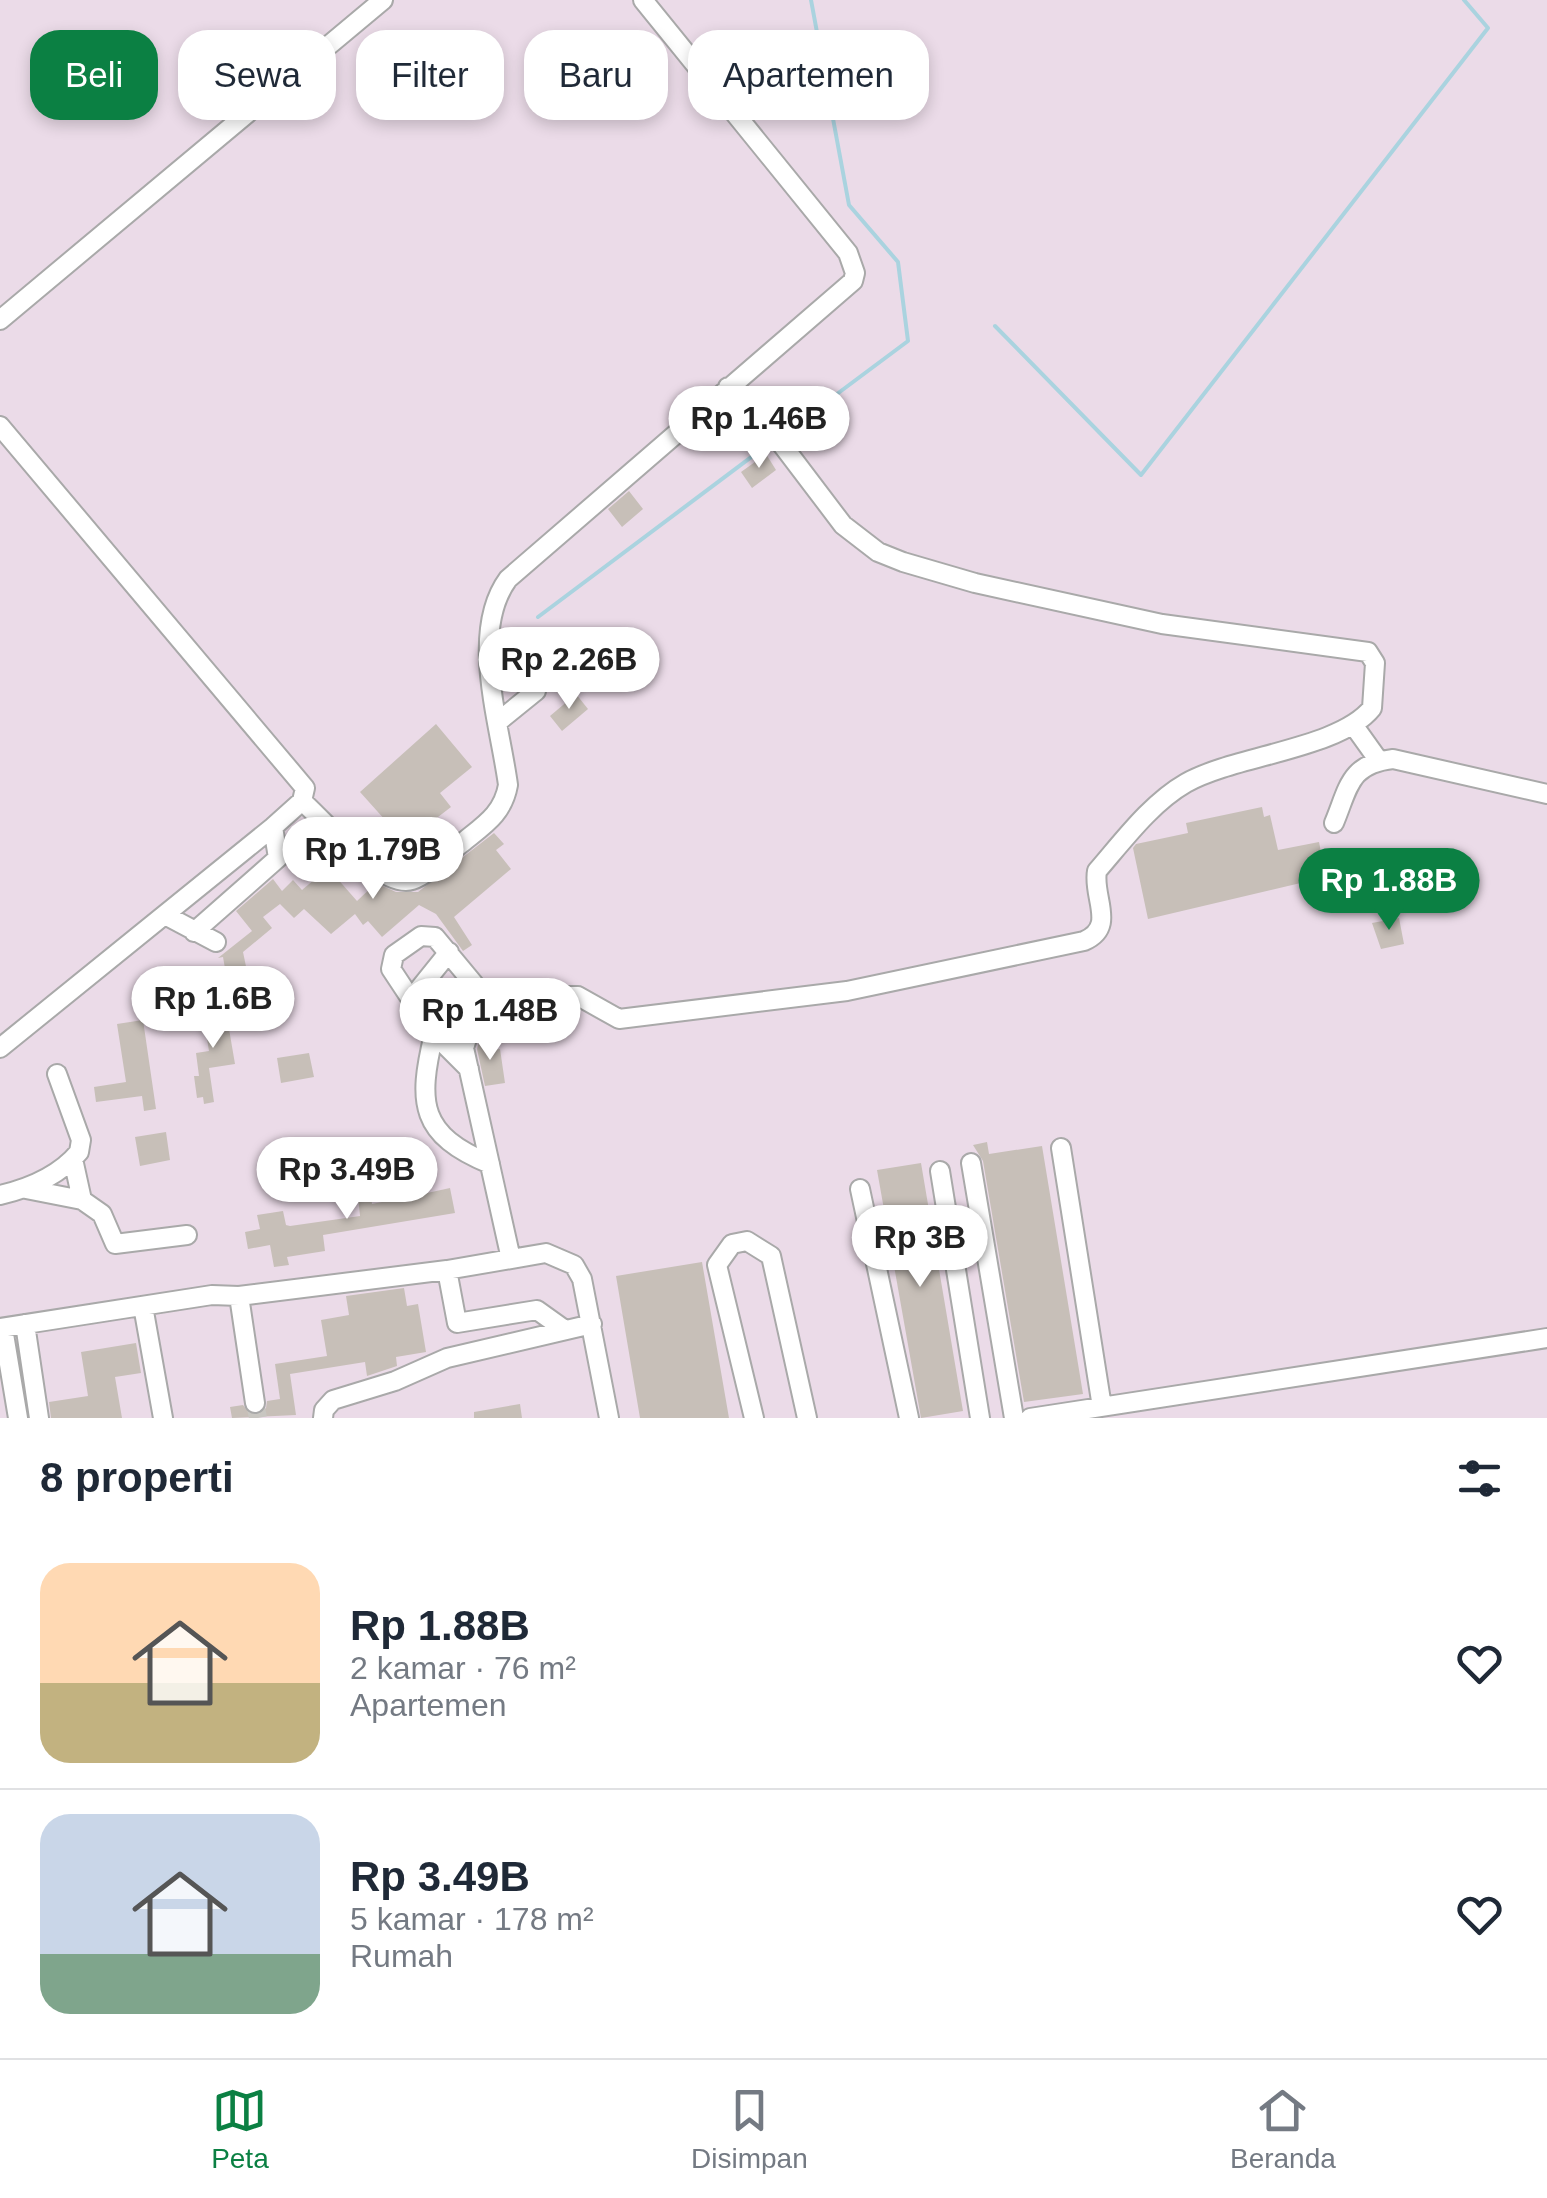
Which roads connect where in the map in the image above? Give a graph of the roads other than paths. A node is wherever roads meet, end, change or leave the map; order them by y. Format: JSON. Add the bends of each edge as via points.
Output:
{"nodes":[{"id":1,"x":383,"y":0,"type":"edge"},
{"id":2,"x":643,"y":0,"type":"edge"},
{"id":3,"x":0,"y":320,"type":"edge"},
{"id":4,"x":728,"y":387,"type":"junction"},
{"id":5,"x":0,"y":426,"type":"edge"},
{"id":6,"x":536,"y":691,"type":"dead end"},
{"id":7,"x":500,"y":721,"type":"junction"},
{"id":8,"x":1354,"y":726,"type":"junction"},
{"id":9,"x":1380,"y":761,"type":"junction"},
{"id":10,"x":1547,"y":794,"type":"edge"},
{"id":11,"x":302,"y":802,"type":"junction"},
{"id":12,"x":1334,"y":824,"type":"dead end"},
{"id":13,"x":273,"y":827,"type":"junction"},
{"id":14,"x":166,"y":915,"type":"junction"},
{"id":15,"x":194,"y":932,"type":"junction"},
{"id":16,"x":216,"y":942,"type":"dead end"},
{"id":17,"x":449,"y":952,"type":"junction"},
{"id":18,"x":412,"y":998,"type":"junction"},
{"id":19,"x":474,"y":1020,"type":"junction"},
{"id":20,"x":434,"y":1034,"type":"junction"},
{"id":21,"x":0,"y":1048,"type":"edge"},
{"id":22,"x":469,"y":1069,"type":"junction"},
{"id":23,"x":57,"y":1074,"type":"dead end"},
{"id":24,"x":1061,"y":1148,"type":"dead end"},
{"id":25,"x":73,"y":1158,"type":"junction"},
{"id":26,"x":490,"y":1164,"type":"junction"},
{"id":27,"x":971,"y":1164,"type":"dead end"},
{"id":28,"x":940,"y":1171,"type":"dead end"},
{"id":29,"x":26,"y":1189,"type":"junction"},
{"id":30,"x":860,"y":1189,"type":"dead end"},
{"id":31,"x":0,"y":1195,"type":"edge"},
{"id":32,"x":82,"y":1200,"type":"junction"},
{"id":33,"x":186,"y":1235,"type":"dead end"},
{"id":34,"x":510,"y":1259,"type":"junction"},
{"id":35,"x":446,"y":1270,"type":"junction"},
{"id":36,"x":238,"y":1296,"type":"junction"},
{"id":37,"x":143,"y":1306,"type":"junction"},
{"id":38,"x":25,"y":1324,"type":"junction"},
{"id":39,"x":457,"y":1324,"type":"junction"},
{"id":40,"x":592,"y":1324,"type":"junction"},
{"id":41,"x":1,"y":1328,"type":"edge"},
{"id":42,"x":565,"y":1330,"type":"junction"},
{"id":43,"x":1547,"y":1338,"type":"edge"},
{"id":44,"x":463,"y":1352,"type":"junction"},
{"id":45,"x":255,"y":1403,"type":"tunnel mouth"},
{"id":46,"x":1102,"y":1407,"type":"junction"},
{"id":47,"x":18,"y":1418,"type":"edge"},
{"id":48,"x":39,"y":1418,"type":"edge"},
{"id":49,"x":163,"y":1418,"type":"edge"},
{"id":50,"x":323,"y":1418,"type":"edge"},
{"id":51,"x":609,"y":1418,"type":"edge"},
{"id":52,"x":754,"y":1418,"type":"edge"},
{"id":53,"x":806,"y":1418,"type":"edge"},
{"id":54,"x":910,"y":1418,"type":"edge"},
{"id":55,"x":980,"y":1418,"type":"edge"},
{"id":56,"x":1014,"y":1418,"type":"edge"},
{"id":57,"x":1030,"y":1418,"type":"edge"}],
"edges":[{"from":1,"to":3,"type":"lane"},
{"from":2,"to":4,"type":"lane","via":[[854,263],[853,281],[840,294]]},
{"from":4,"to":7,"type":"lane","via":[[496,596],[488,654]]},
{"from":4,"to":8,"type":"lane","via":[[843,525],[878,552],[976,583],[1162,624],[1368,652],[1375,663],[1375,694],[1372,708]]},
{"from":5,"to":11,"type":"lane","via":[[299,776]]},
{"from":6,"to":7,"type":"lane"},
{"from":7,"to":11,"type":"lane","via":[[505,805],[410,881],[379,874]]},
{"from":8,"to":9,"type":"lane"},
{"from":8,"to":19,"type":"lane","via":[[1182,785],[1097,871],[1102,927],[1084,941],[828,993],[619,1019],[578,996],[562,996]]},
{"from":9,"to":10,"type":"lane"},
{"from":9,"to":12,"type":"lane","via":[[1362,766]]},
{"from":11,"to":13,"type":"lane"},
{"from":13,"to":14,"type":"lane"},
{"from":13,"to":15,"type":"lane","via":[[278,858]]},
{"from":14,"to":15,"type":"lane"},
{"from":14,"to":21,"type":"lane"},
{"from":15,"to":16,"type":"lane"},
{"from":17,"to":18,"type":"lane"},
{"from":17,"to":18,"type":"lane","via":[[435,937],[421,936],[394,955],[391,969]]},
{"from":17,"to":19,"type":"lane","via":[[474,984]]},
{"from":18,"to":20,"type":"lane"},
{"from":19,"to":22,"type":"lane","via":[[464,1048]]},
{"from":20,"to":22,"type":"lane"},
{"from":20,"to":26,"type":"lane","via":[[425,1072],[431,1119],[452,1147]]},
{"from":22,"to":26,"type":"lane"},
{"from":23,"to":25,"type":"lane","via":[[80,1140]]},
{"from":24,"to":46,"type":"lane"},
{"from":25,"to":29,"type":"lane"},
{"from":25,"to":32,"type":"lane"},
{"from":26,"to":34,"type":"lane"},
{"from":27,"to":56,"type":"lane"},
{"from":28,"to":55,"type":"lane"},
{"from":29,"to":31,"type":"lane"},
{"from":29,"to":32,"type":"lane"},
{"from":30,"to":54,"type":"lane"},
{"from":32,"to":33,"type":"lane","via":[[102,1214],[114,1244]]},
{"from":34,"to":35,"type":"lane"},
{"from":34,"to":40,"type":"lane","via":[[546,1252],[574,1265]]},
{"from":35,"to":36,"type":"lane"},
{"from":35,"to":39,"type":"lane"},
{"from":36,"to":37,"type":"lane"},
{"from":36,"to":45,"type":"lane"},
{"from":37,"to":38,"type":"lane"},
{"from":37,"to":49,"type":"lane"},
{"from":38,"to":41,"type":"lane"},
{"from":38,"to":48,"type":"lane"},
{"from":39,"to":42,"type":"lane","via":[[537,1310]]},
{"from":39,"to":44,"type":"lane"},
{"from":40,"to":42,"type":"lane"},
{"from":40,"to":51,"type":"lane"},
{"from":41,"to":47,"type":"lane"},
{"from":42,"to":44,"type":"lane"},
{"from":43,"to":46,"type":"lane"},
{"from":44,"to":50,"type":"lane","via":[[333,1400]]},
{"from":46,"to":57,"type":"lane"},
{"from":52,"to":53,"type":"lane","via":[[718,1265],[732,1244],[747,1241],[771,1256]]}]}
